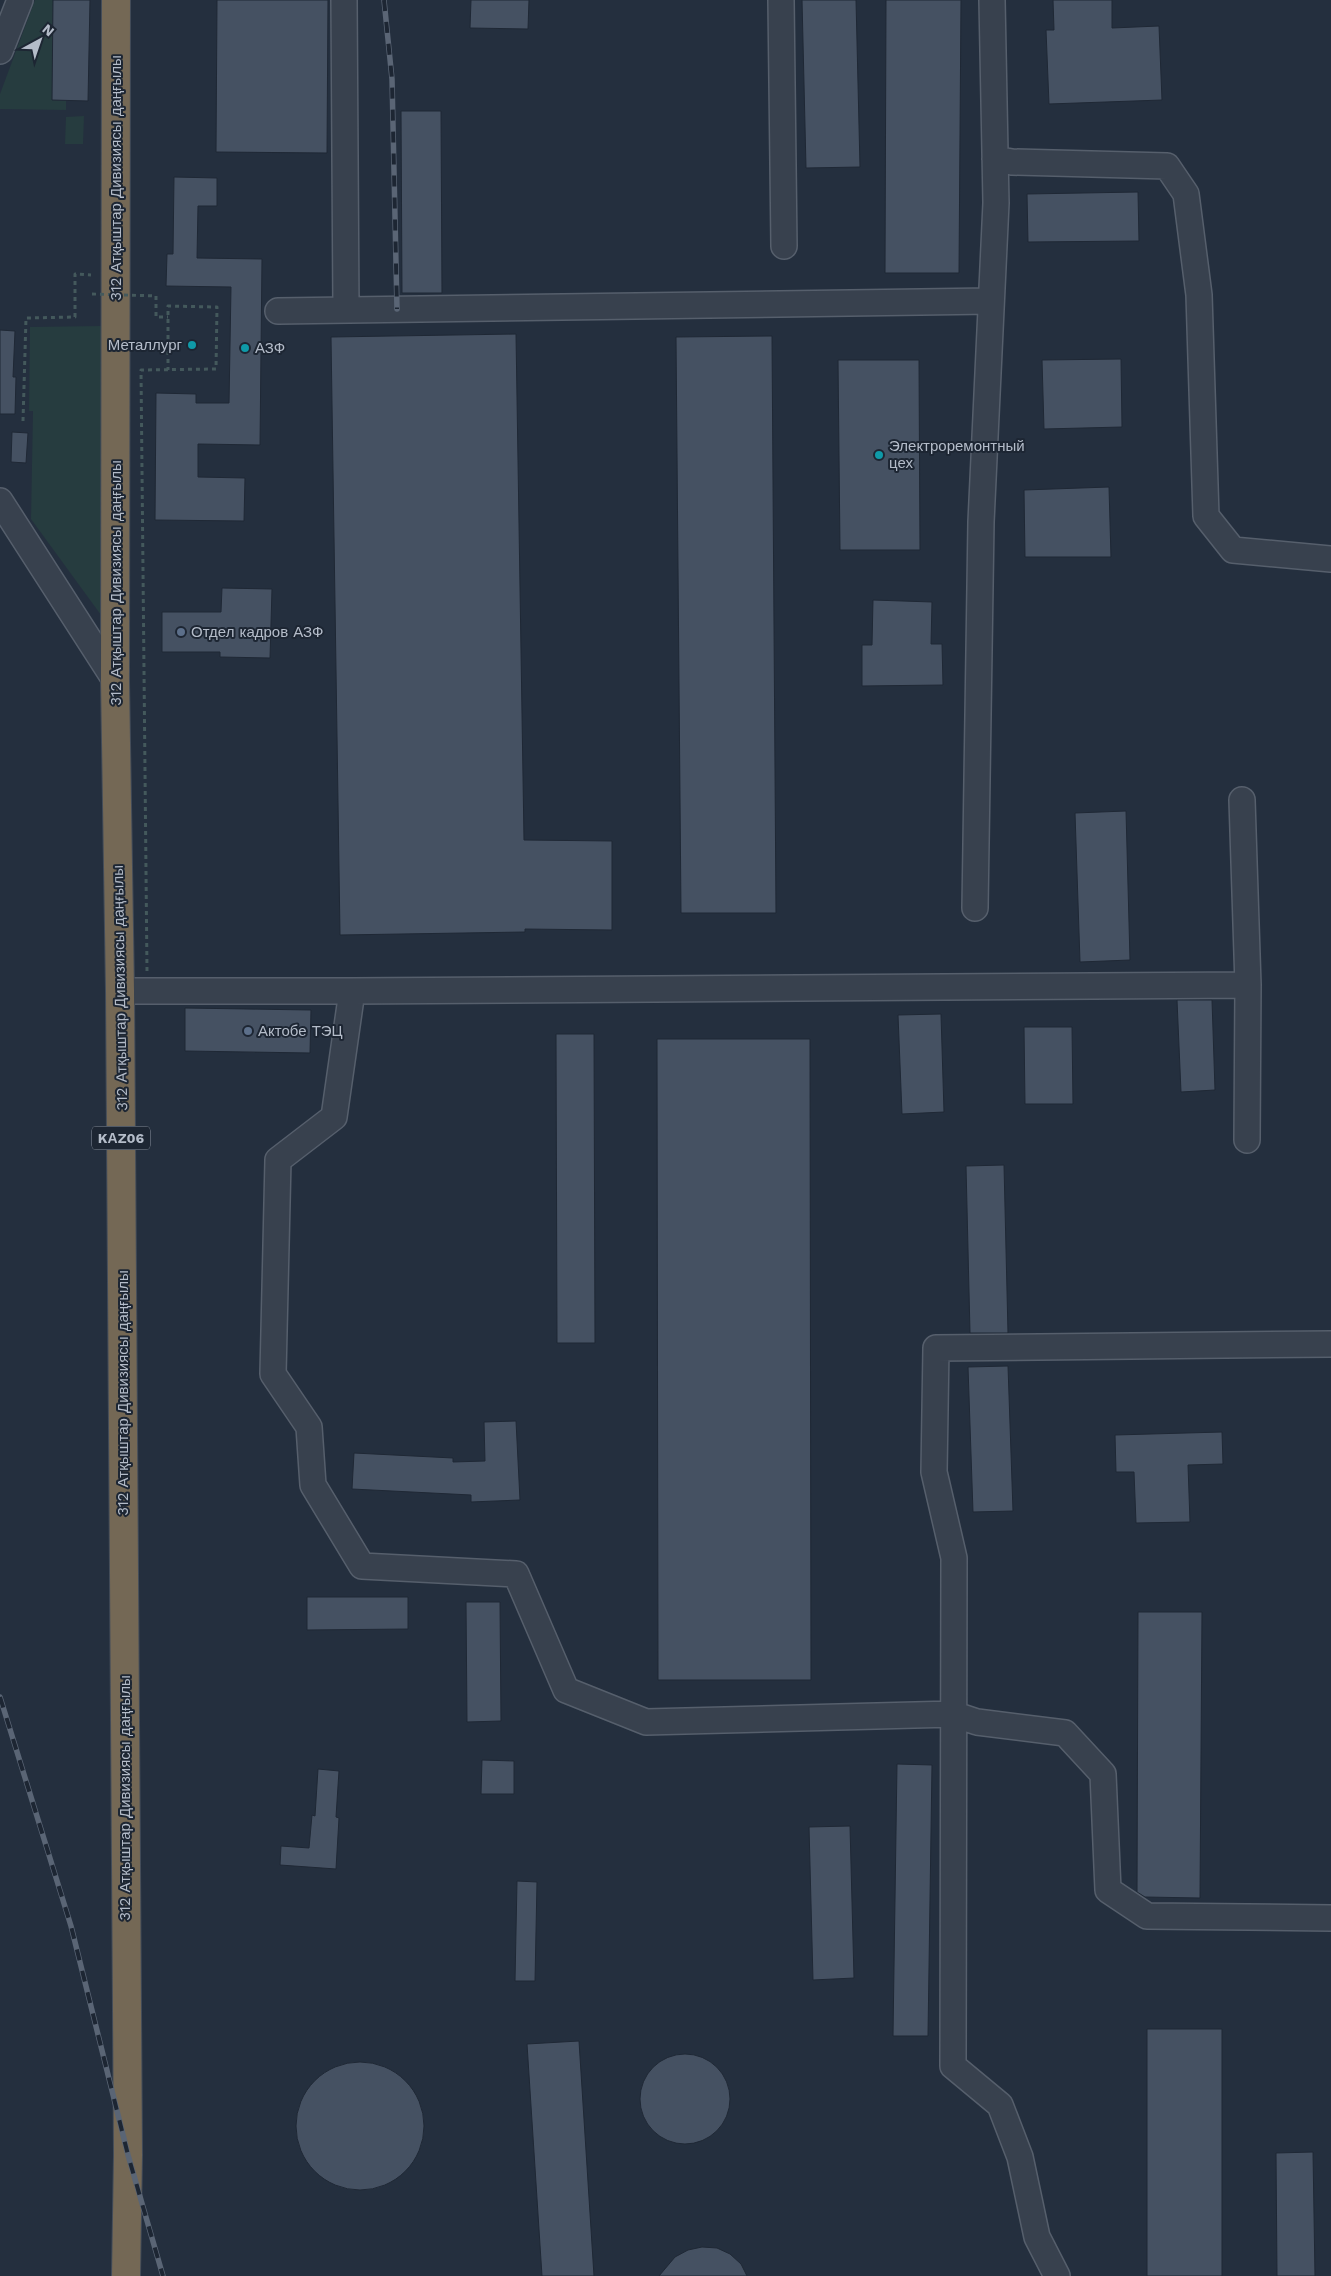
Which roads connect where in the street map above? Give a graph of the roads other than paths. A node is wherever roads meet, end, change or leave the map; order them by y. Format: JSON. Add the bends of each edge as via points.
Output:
{"nodes":[{"id":1,"x":20,"y":0,"type":"edge"},
{"id":2,"x":116,"y":0,"type":"edge"},
{"id":3,"x":344,"y":0,"type":"edge"},
{"id":4,"x":781,"y":0,"type":"edge"},
{"id":5,"x":992,"y":0,"type":"edge"},
{"id":6,"x":0,"y":51,"type":"edge"},
{"id":7,"x":995,"y":159,"type":"junction"},
{"id":8,"x":784,"y":246,"type":"dead end"},
{"id":9,"x":991,"y":301,"type":"junction"},
{"id":10,"x":346,"y":310,"type":"junction"},
{"id":11,"x":278,"y":311,"type":"dead end"},
{"id":12,"x":0,"y":501,"type":"edge"},
{"id":13,"x":1331,"y":559,"type":"edge"},
{"id":14,"x":115,"y":680,"type":"junction"},
{"id":15,"x":1242,"y":800,"type":"dead end"},
{"id":16,"x":975,"y":908,"type":"dead end"},
{"id":17,"x":1248,"y":985,"type":"junction"},
{"id":18,"x":120,"y":991,"type":"junction"},
{"id":19,"x":352,"y":991,"type":"junction"},
{"id":20,"x":1247,"y":1140,"type":"dead end"},
{"id":21,"x":1331,"y":1344,"type":"edge"},
{"id":22,"x":953,"y":1714,"type":"junction"},
{"id":23,"x":1331,"y":1918,"type":"edge"},
{"id":24,"x":126,"y":2276,"type":"edge"},
{"id":25,"x":1057,"y":2276,"type":"edge"}],
"edges":[{"from":1,"to":6,"type":"lane"},
{"from":2,"to":14,"type":"highway","name":"312 Атқыштар Дивизиясы даңғылы","number":"KАZ06"},
{"from":3,"to":10,"type":"lane"},
{"from":4,"to":8,"type":"lane"},
{"from":5,"to":7,"type":"lane"},
{"from":7,"to":9,"type":"lane"},
{"from":7,"to":13,"type":"lane","via":[[1167,166],[1186,194],[1199,295],[1206,516],[1232,550]]},
{"from":9,"to":10,"type":"lane"},
{"from":9,"to":16,"type":"lane","via":[[981,522]]},
{"from":10,"to":11,"type":"lane"},
{"from":12,"to":14,"type":"lane"},
{"from":14,"to":18,"type":"highway","name":"312 Атқыштар Дивизиясы даңғылы","number":"KАZ06"},
{"from":15,"to":17,"type":"lane"},
{"from":17,"to":19,"type":"lane"},
{"from":17,"to":20,"type":"lane"},
{"from":18,"to":19,"type":"lane"},
{"from":18,"to":24,"type":"highway","name":"312 Атқыштар Дивизиясы даңғылы","number":"KАZ06","via":[[128,2155]]},
{"from":19,"to":22,"type":"lane","via":[[334,1117],[278,1160],[273,1374],[309,1427],[313,1485],[362,1566],[516,1574],[566,1690],[646,1722]]},
{"from":21,"to":22,"type":"lane","via":[[936,1348],[934,1472],[954,1558]]},
{"from":22,"to":23,"type":"lane","via":[[977,1722],[1065,1733],[1103,1774],[1108,1890],[1147,1916]]},
{"from":22,"to":25,"type":"lane","via":[[953,2066],[1000,2105],[1020,2157],[1037,2237]]}]}
